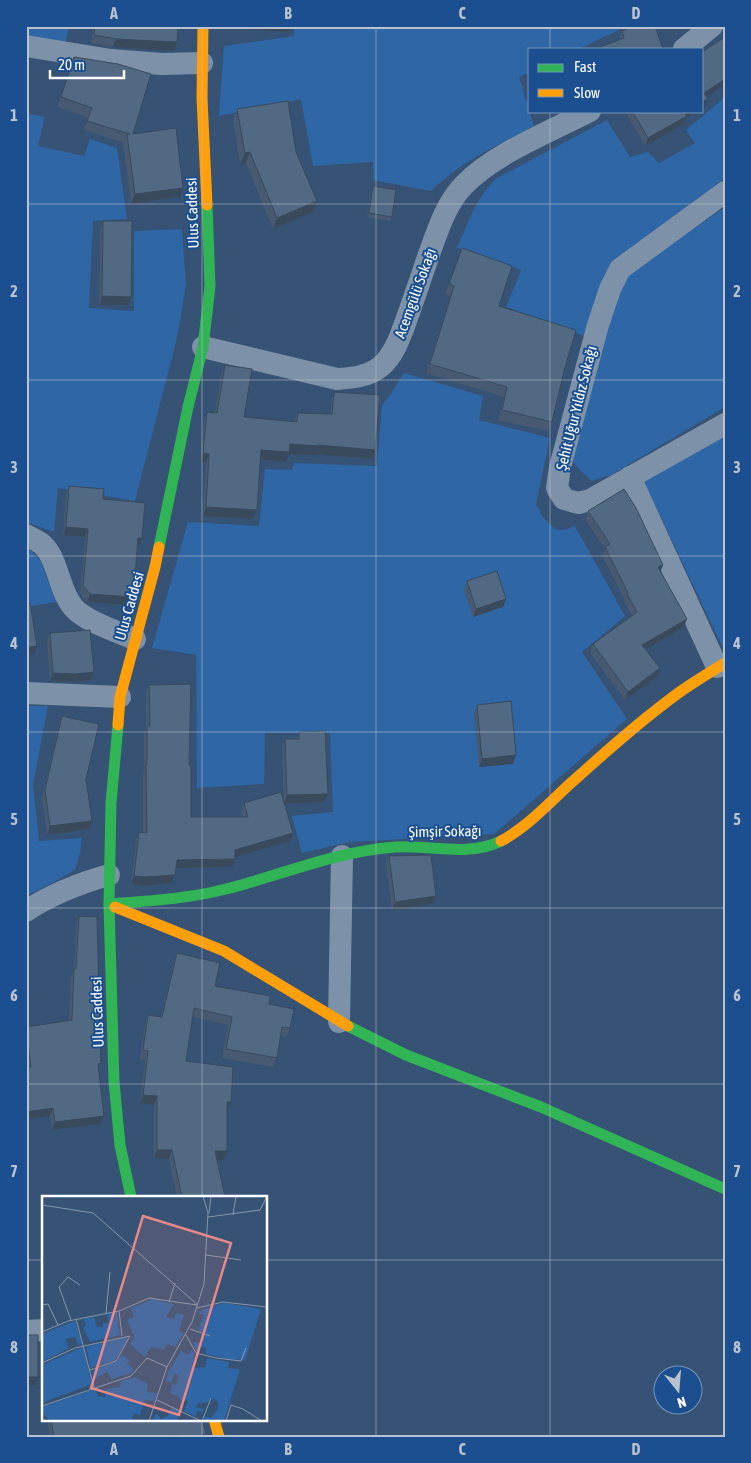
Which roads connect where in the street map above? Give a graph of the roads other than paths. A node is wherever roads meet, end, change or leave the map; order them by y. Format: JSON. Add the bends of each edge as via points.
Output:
{"nodes":[{"id":1,"x":203,"y":26,"type":"edge"},
{"id":2,"x":712,"y":26,"type":"edge"},
{"id":3,"x":26,"y":46,"type":"edge"},
{"id":4,"x":685,"y":48,"type":"edge"},
{"id":5,"x":202,"y":63,"type":"junction"},
{"id":6,"x":588,"y":112,"type":"edge"},
{"id":7,"x":725,"y":192,"type":"edge"},
{"id":8,"x":203,"y":347,"type":"junction"},
{"id":9,"x":725,"y":424,"type":"edge"},
{"id":10,"x":630,"y":477,"type":"junction"},
{"id":11,"x":26,"y":535,"type":"edge"},
{"id":12,"x":135,"y":639,"type":"junction"},
{"id":13,"x":721,"y":665,"type":"edge"},
{"id":14,"x":26,"y":693,"type":"edge"},
{"id":15,"x":120,"y":697,"type":"junction"},
{"id":16,"x":342,"y":856,"type":"junction"},
{"id":17,"x":110,"y":875,"type":"junction"},
{"id":18,"x":109,"y":904,"type":"junction"},
{"id":19,"x":26,"y":911,"type":"edge"},
{"id":20,"x":339,"y":1022,"type":"junction"},
{"id":21,"x":725,"y":1189,"type":"edge"},
{"id":22,"x":131,"y":1196,"type":"edge"},
{"id":23,"x":42,"y":1330,"type":"edge"},
{"id":24,"x":26,"y":1331,"type":"edge"},
{"id":25,"x":214,"y":1420,"type":"edge"},
{"id":26,"x":219,"y":1437,"type":"edge"}],
"edges":[{"from":1,"to":5,"type":"street","name":"Ulus Caddesi"},
{"from":2,"to":4,"type":"street"},
{"from":3,"to":5,"type":"street","via":[[111,60]]},
{"from":5,"to":8,"type":"street","name":"Ulus Caddesi","via":[[210,286]]},
{"from":6,"to":8,"type":"street","name":"Acemgülü Sokağı","via":[[508,153],[463,186],[439,228],[392,353],[372,373],[358,378],[337,379]]},
{"from":7,"to":10,"type":"street","name":"Şehit Uğur Yıldız Sokağı","via":[[620,269],[600,316],[557,488],[564,499],[578,502],[590,500]]},
{"from":8,"to":12,"type":"street","name":"Ulus Caddesi","via":[[155,567]]},
{"from":9,"to":10,"type":"street","name":"Şehit Uğur Yıldız Sokağı"},
{"from":10,"to":13,"type":"street"},
{"from":11,"to":12,"type":"street","via":[[48,552],[73,607],[82,615]]},
{"from":12,"to":15,"type":"street","name":"Ulus Caddesi"},
{"from":13,"to":16,"type":"street","name":"Şimşir Sokağı","via":[[678,693],[626,734],[510,836],[492,845],[470,848],[398,847]]},
{"from":14,"to":15,"type":"street"},
{"from":15,"to":17,"type":"street","name":"Ulus Caddesi","via":[[111,803]]},
{"from":16,"to":18,"type":"street","name":"Şimşir Sokağı","via":[[184,898]]},
{"from":16,"to":20,"type":"street"},
{"from":17,"to":18,"type":"street","name":"Ulus Caddesi"},
{"from":17,"to":19,"type":"street","via":[[62,891]]},
{"from":18,"to":20,"type":"street","via":[[224,951]]},
{"from":18,"to":22,"type":"street","name":"Ulus Caddesi","via":[[114,1082],[120,1145]]},
{"from":20,"to":21,"type":"street","via":[[406,1055],[541,1107]]},
{"from":23,"to":24,"type":"street"},
{"from":25,"to":26,"type":"street"}]}
